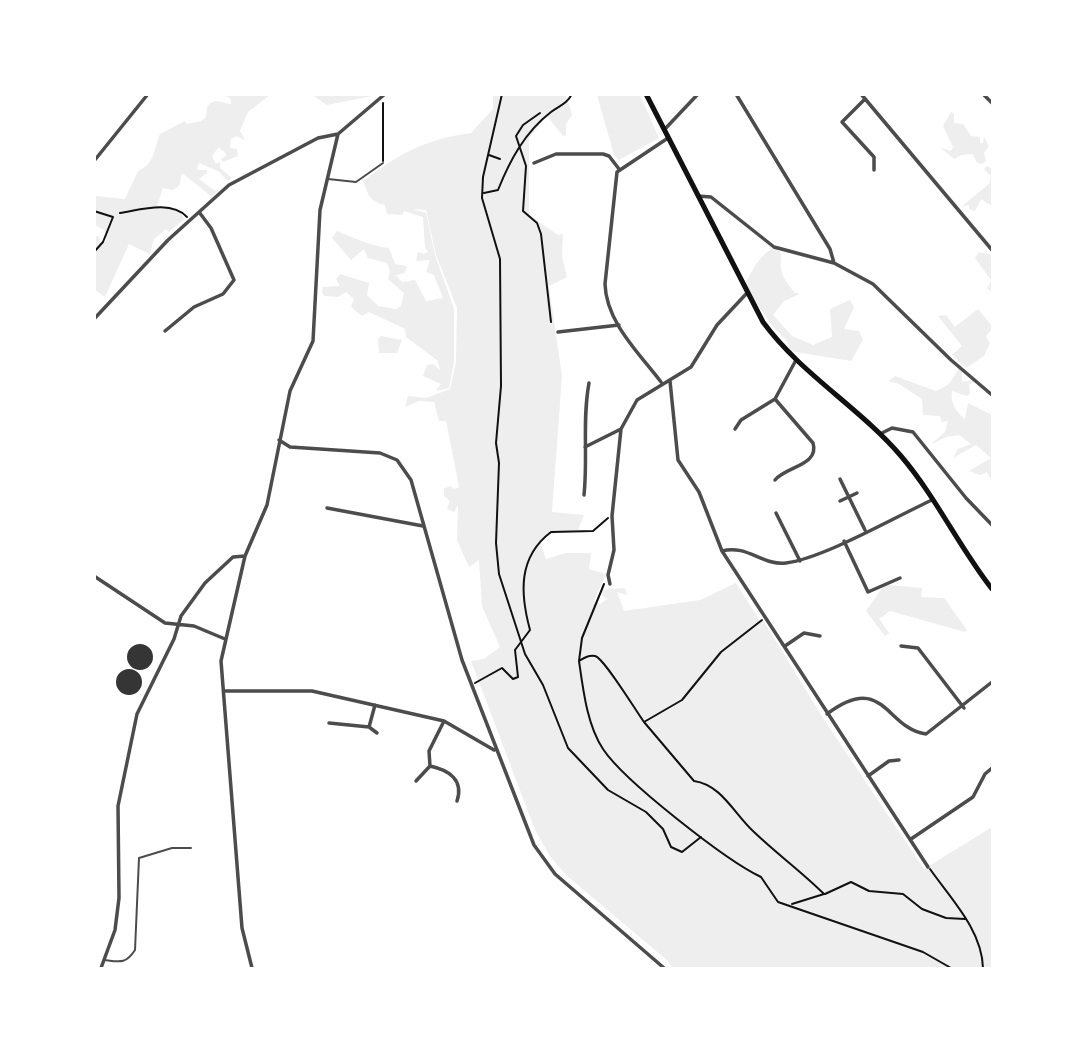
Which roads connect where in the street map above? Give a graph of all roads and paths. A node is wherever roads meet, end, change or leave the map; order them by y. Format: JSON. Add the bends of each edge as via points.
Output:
{"nodes":[{"id":1,"x":148,"y":94,"type":"edge"},
{"id":2,"x":502,"y":94,"type":"edge"},
{"id":3,"x":572,"y":94,"type":"edge"},
{"id":4,"x":646,"y":94,"type":"edge"},
{"id":5,"x":698,"y":94,"type":"edge"},
{"id":6,"x":736,"y":94,"type":"edge"},
{"id":7,"x":861,"y":94,"type":"edge"},
{"id":8,"x":984,"y":94,"type":"edge"},
{"id":9,"x":384,"y":97,"type":"edge"},
{"id":10,"x":865,"y":99,"type":"junction"},
{"id":11,"x":992,"y":103,"type":"edge"},
{"id":12,"x":540,"y":113,"type":"dead end"},
{"id":13,"x":664,"y":130,"type":"junction"},
{"id":14,"x":338,"y":134,"type":"junction"},
{"id":15,"x":668,"y":138,"type":"junction"},
{"id":16,"x":519,"y":147,"type":"junction"},
{"id":17,"x":488,"y":154,"type":"junction"},
{"id":18,"x":500,"y":159,"type":"dead end"},
{"id":19,"x":94,"y":161,"type":"edge"},
{"id":20,"x":383,"y":163,"type":"joint"},
{"id":21,"x":534,"y":163,"type":"dead end"},
{"id":22,"x":619,"y":169,"type":"junction"},
{"id":23,"x":874,"y":170,"type":"dead end"},
{"id":24,"x":328,"y":179,"type":"junction"},
{"id":25,"x":482,"y":193,"type":"junction"},
{"id":26,"x":698,"y":196,"type":"junction"},
{"id":27,"x":94,"y":211,"type":"edge"},
{"id":28,"x":199,"y":212,"type":"junction"},
{"id":29,"x":120,"y":213,"type":"dead end"},
{"id":30,"x":190,"y":220,"type":"junction"},
{"id":31,"x":992,"y":250,"type":"edge"},
{"id":32,"x":94,"y":252,"type":"edge"},
{"id":33,"x":834,"y":263,"type":"junction"},
{"id":34,"x":747,"y":293,"type":"junction"},
{"id":35,"x":94,"y":319,"type":"edge"},
{"id":36,"x":551,"y":322,"type":"dead end"},
{"id":37,"x":619,"y":325,"type":"junction"},
{"id":38,"x":165,"y":331,"type":"dead end"},
{"id":39,"x":558,"y":332,"type":"dead end"},
{"id":40,"x":796,"y":359,"type":"junction"},
{"id":41,"x":670,"y":381,"type":"junction"},
{"id":42,"x":661,"y":382,"type":"junction"},
{"id":43,"x":589,"y":383,"type":"dead end"},
{"id":44,"x":992,"y":395,"type":"edge"},
{"id":45,"x":775,"y":399,"type":"junction"},
{"id":46,"x":621,"y":429,"type":"junction"},
{"id":47,"x":735,"y":429,"type":"dead end"},
{"id":48,"x":880,"y":434,"type":"junction"},
{"id":49,"x":279,"y":440,"type":"junction"},
{"id":50,"x":585,"y":447,"type":"junction"},
{"id":51,"x":840,"y":479,"type":"dead end"},
{"id":52,"x":775,"y":480,"type":"dead end"},
{"id":53,"x":857,"y":493,"type":"dead end"},
{"id":54,"x":584,"y":495,"type":"dead end"},
{"id":55,"x":849,"y":497,"type":"junction"},
{"id":56,"x":932,"y":500,"type":"junction"},
{"id":57,"x":840,"y":501,"type":"dead end"},
{"id":58,"x":327,"y":508,"type":"dead end"},
{"id":59,"x":776,"y":513,"type":"dead end"},
{"id":60,"x":612,"y":516,"type":"junction"},
{"id":61,"x":992,"y":525,"type":"edge"},
{"id":62,"x":423,"y":526,"type":"junction"},
{"id":63,"x":865,"y":531,"type":"junction"},
{"id":64,"x":844,"y":541,"type":"junction"},
{"id":65,"x":722,"y":551,"type":"junction"},
{"id":66,"x":245,"y":556,"type":"junction"},
{"id":67,"x":800,"y":561,"type":"junction"},
{"id":68,"x":608,"y":575,"type":"junction"},
{"id":69,"x":94,"y":576,"type":"edge"},
{"id":70,"x":900,"y":578,"type":"dead end"},
{"id":71,"x":610,"y":584,"type":"dead end"},
{"id":72,"x":992,"y":589,"type":"edge"},
{"id":73,"x":766,"y":617,"type":"junction"},
{"id":74,"x":176,"y":625,"type":"junction"},
{"id":75,"x":820,"y":636,"type":"dead end"},
{"id":76,"x":225,"y":639,"type":"junction"},
{"id":77,"x":521,"y":641,"type":"junction"},
{"id":78,"x":785,"y":646,"type":"junction"},
{"id":79,"x":901,"y":646,"type":"dead end"},
{"id":80,"x":579,"y":661,"type":"junction"},
{"id":81,"x":992,"y":682,"type":"edge"},
{"id":82,"x":471,"y":685,"type":"junction"},
{"id":83,"x":224,"y":691,"type":"junction"},
{"id":84,"x":375,"y":705,"type":"junction"},
{"id":85,"x":964,"y":708,"type":"junction"},
{"id":86,"x":827,"y":714,"type":"junction"},
{"id":87,"x":444,"y":720,"type":"junction"},
{"id":88,"x":644,"y":722,"type":"junction"},
{"id":89,"x":329,"y":723,"type":"dead end"},
{"id":90,"x":369,"y":727,"type":"junction"},
{"id":91,"x":377,"y":733,"type":"dead end"},
{"id":92,"x":496,"y":752,"type":"junction"},
{"id":93,"x":899,"y":760,"type":"dead end"},
{"id":94,"x":430,"y":765,"type":"junction"},
{"id":95,"x":992,"y":768,"type":"edge"},
{"id":96,"x":868,"y":776,"type":"junction"},
{"id":97,"x":416,"y":781,"type":"dead end"},
{"id":98,"x":457,"y":801,"type":"dead end"},
{"id":99,"x":701,"y":837,"type":"junction"},
{"id":100,"x":911,"y":839,"type":"junction"},
{"id":101,"x":191,"y":848,"type":"dead end"},
{"id":102,"x":928,"y":867,"type":"joint"},
{"id":103,"x":824,"y":894,"type":"junction"},
{"id":104,"x":792,"y":905,"type":"junction"},
{"id":105,"x":965,"y":919,"type":"junction"},
{"id":106,"x":104,"y":960,"type":"junction"},
{"id":107,"x":101,"y":968,"type":"edge"},
{"id":108,"x":253,"y":968,"type":"edge"},
{"id":109,"x":664,"y":968,"type":"edge"},
{"id":110,"x":951,"y":968,"type":"edge"},
{"id":111,"x":983,"y":968,"type":"edge"}],
"edges":[{"from":1,"to":19,"type":"street"},
{"from":2,"to":17,"type":"path"},
{"from":3,"to":16,"type":"path","via":[[566,105],[552,111]]},
{"from":4,"to":13,"type":"main road"},
{"from":5,"to":13,"type":"street"},
{"from":6,"to":33,"type":"street","via":[[830,249]]},
{"from":7,"to":10,"type":"street"},
{"from":8,"to":11,"type":"street"},
{"from":9,"to":14,"type":"street"},
{"from":9,"to":20,"type":"path"},
{"from":10,"to":23,"type":"street","via":[[842,122],[874,157]]},
{"from":10,"to":31,"type":"street"},
{"from":12,"to":16,"type":"path","via":[[517,131]]},
{"from":13,"to":15,"type":"main road"},
{"from":14,"to":24,"type":"street"},
{"from":14,"to":28,"type":"street","via":[[318,138],[266,164],[229,185]]},
{"from":15,"to":22,"type":"street"},
{"from":15,"to":26,"type":"main road"},
{"from":16,"to":25,"type":"path","via":[[498,190]]},
{"from":16,"to":36,"type":"path","via":[[526,166],[523,211],[537,223],[541,234]]},
{"from":17,"to":18,"type":"path"},
{"from":17,"to":25,"type":"path"},
{"from":20,"to":24,"type":"lane","via":[[356,182]]},
{"from":21,"to":22,"type":"street","via":[[556,154],[605,155]]},
{"from":22,"to":37,"type":"street","via":[[605,284],[608,305]]},
{"from":24,"to":49,"type":"street","via":[[317,242],[313,341],[292,383]]},
{"from":25,"to":77,"type":"path","via":[[499,260],[496,544],[499,574]]},
{"from":26,"to":33,"type":"street","via":[[711,197],[782,251]]},
{"from":26,"to":34,"type":"main road"},
{"from":27,"to":32,"type":"path","via":[[113,218]]},
{"from":28,"to":30,"type":"street"},
{"from":28,"to":38,"type":"street","via":[[211,228],[233,280],[223,294],[194,307]]},
{"from":29,"to":30,"type":"path","via":[[160,207],[182,211]]},
{"from":30,"to":35,"type":"street"},
{"from":33,"to":44,"type":"street","via":[[880,290]]},
{"from":34,"to":40,"type":"main road","via":[[769,329]]},
{"from":34,"to":41,"type":"street","via":[[717,325],[694,363]]},
{"from":37,"to":39,"type":"street"},
{"from":37,"to":42,"type":"street"},
{"from":40,"to":45,"type":"street"},
{"from":40,"to":48,"type":"main road"},
{"from":41,"to":42,"type":"street"},
{"from":41,"to":65,"type":"street","via":[[678,460],[699,492]]},
{"from":42,"to":46,"type":"street","via":[[634,404]]},
{"from":43,"to":50,"type":"street"},
{"from":45,"to":47,"type":"street","via":[[741,420]]},
{"from":45,"to":52,"type":"street","via":[[813,443],[815,452]]},
{"from":46,"to":50,"type":"street"},
{"from":46,"to":60,"type":"street"},
{"from":48,"to":56,"type":"main road"},
{"from":48,"to":61,"type":"street","via":[[892,428],[913,432]]},
{"from":49,"to":62,"type":"street","via":[[290,447],[362,450],[397,460],[411,480]]},
{"from":49,"to":66,"type":"street","via":[[267,505]]},
{"from":50,"to":54,"type":"street"},
{"from":51,"to":55,"type":"street"},
{"from":53,"to":55,"type":"street"},
{"from":55,"to":57,"type":"street"},
{"from":55,"to":63,"type":"street"},
{"from":56,"to":63,"type":"street"},
{"from":56,"to":72,"type":"main road"},
{"from":58,"to":62,"type":"street"},
{"from":59,"to":67,"type":"street"},
{"from":60,"to":68,"type":"street","via":[[614,550]]},
{"from":60,"to":77,"type":"path","via":[[593,531],[551,532],[529,557],[522,588],[530,630]]},
{"from":62,"to":82,"type":"street"},
{"from":63,"to":64,"type":"street"},
{"from":64,"to":67,"type":"street"},
{"from":64,"to":70,"type":"street","via":[[868,592]]},
{"from":65,"to":67,"type":"street","via":[[744,550],[779,564]]},
{"from":65,"to":73,"type":"street"},
{"from":66,"to":74,"type":"street","via":[[233,557],[205,583]]},
{"from":66,"to":76,"type":"street"},
{"from":68,"to":71,"type":"street"},
{"from":68,"to":80,"type":"path","via":[[582,638]]},
{"from":69,"to":74,"type":"street"},
{"from":73,"to":78,"type":"street"},
{"from":73,"to":88,"type":"path","via":[[721,652],[682,700]]},
{"from":74,"to":76,"type":"street","via":[[194,626]]},
{"from":74,"to":106,"type":"street","via":[[174,639],[137,714],[118,806],[115,930]]},
{"from":75,"to":78,"type":"street","via":[[804,632]]},
{"from":76,"to":83,"type":"street","via":[[221,661]]},
{"from":77,"to":82,"type":"path","via":[[515,650],[516,679],[502,668]]},
{"from":77,"to":99,"type":"path","via":[[568,748],[585,769],[608,790],[646,812],[663,829],[671,847],[682,852]]},
{"from":78,"to":86,"type":"street"},
{"from":79,"to":85,"type":"street","via":[[918,648]]},
{"from":80,"to":88,"type":"path","via":[[596,656],[604,663]]},
{"from":80,"to":99,"type":"path","via":[[593,728],[603,749],[624,773]]},
{"from":81,"to":85,"type":"street"},
{"from":82,"to":92,"type":"street"},
{"from":83,"to":84,"type":"street","via":[[312,691]]},
{"from":83,"to":108,"type":"street","via":[[242,928]]},
{"from":84,"to":87,"type":"street"},
{"from":84,"to":90,"type":"street"},
{"from":85,"to":86,"type":"street","via":[[926,734],[871,700],[846,702]]},
{"from":86,"to":96,"type":"street"},
{"from":87,"to":92,"type":"street"},
{"from":87,"to":94,"type":"street","via":[[429,751]]},
{"from":88,"to":103,"type":"path","via":[[694,781],[717,791],[754,832]]},
{"from":89,"to":90,"type":"street"},
{"from":90,"to":91,"type":"street"},
{"from":92,"to":109,"type":"street","via":[[534,845],[555,874]]},
{"from":93,"to":96,"type":"street","via":[[889,761]]},
{"from":94,"to":97,"type":"street"},
{"from":94,"to":98,"type":"street","via":[[456,779]]},
{"from":95,"to":100,"type":"street","via":[[973,797]]},
{"from":96,"to":100,"type":"street"},
{"from":99,"to":104,"type":"path","via":[[748,874],[761,877],[778,902]]},
{"from":100,"to":102,"type":"street"},
{"from":101,"to":106,"type":"lane","via":[[172,848],[139,858],[135,950],[122,962]]},
{"from":102,"to":105,"type":"path"},
{"from":103,"to":104,"type":"path"},
{"from":103,"to":105,"type":"path","via":[[851,882],[869,891],[902,894],[922,909],[946,918]]},
{"from":104,"to":110,"type":"path","via":[[923,952]]},
{"from":105,"to":111,"type":"path","via":[[980,946]]},
{"from":106,"to":107,"type":"street"}]}
